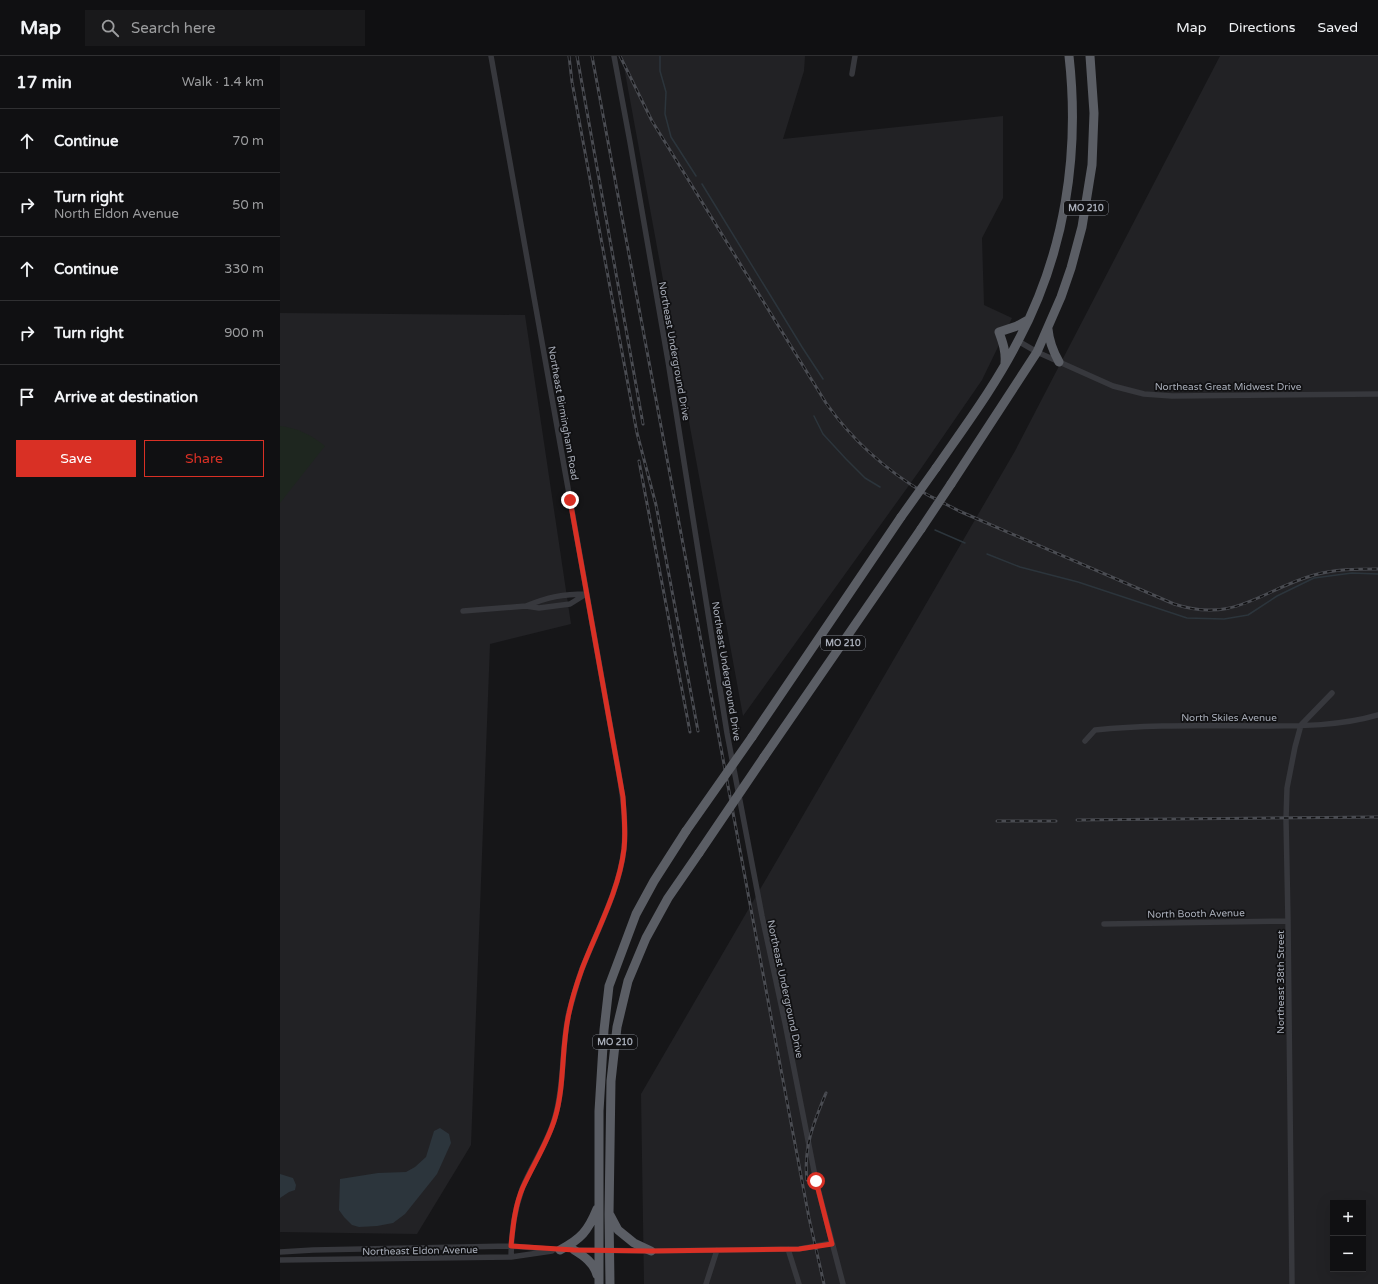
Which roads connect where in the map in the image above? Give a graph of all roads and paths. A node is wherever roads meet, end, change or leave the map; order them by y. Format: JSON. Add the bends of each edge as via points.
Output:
{"nodes":[{"id":1,"x":491,"y":56,"type":"edge"},
{"id":2,"x":614,"y":56,"type":"edge"},
{"id":3,"x":855,"y":56,"type":"edge"},
{"id":4,"x":1069,"y":56,"type":"edge"},
{"id":5,"x":1090,"y":56,"type":"edge"},
{"id":6,"x":852,"y":74,"type":"dead end"},
{"id":7,"x":1028,"y":320,"type":"junction"},
{"id":8,"x":1048,"y":328,"type":"junction"},
{"id":9,"x":1018,"y":341,"type":"junction"},
{"id":10,"x":1037,"y":352,"type":"junction"},
{"id":11,"x":1059,"y":362,"type":"junction"},
{"id":12,"x":1005,"y":364,"type":"junction"},
{"id":13,"x":1378,"y":394,"type":"edge"},
{"id":14,"x":586,"y":594,"type":"junction"},
{"id":15,"x":526,"y":606,"type":"junction"},
{"id":16,"x":463,"y":611,"type":"dead end"},
{"id":17,"x":1332,"y":693,"type":"dead end"},
{"id":18,"x":1378,"y":715,"type":"edge"},
{"id":19,"x":1301,"y":725,"type":"junction"},
{"id":20,"x":1085,"y":741,"type":"dead end"},
{"id":21,"x":1288,"y":921,"type":"junction"},
{"id":22,"x":1104,"y":924,"type":"dead end"},
{"id":23,"x":599,"y":1204,"type":"junction"},
{"id":24,"x":609,"y":1214,"type":"junction"},
{"id":25,"x":832,"y":1244,"type":"junction"},
{"id":26,"x":511,"y":1246,"type":"junction"},
{"id":27,"x":788,"y":1249,"type":"junction"},
{"id":28,"x":560,"y":1250,"type":"junction"},
{"id":29,"x":574,"y":1250,"type":"junction"},
{"id":30,"x":717,"y":1250,"type":"junction"},
{"id":31,"x":599,"y":1251,"type":"junction"},
{"id":32,"x":609,"y":1251,"type":"junction"},
{"id":33,"x":651,"y":1251,"type":"junction"},
{"id":34,"x":280,"y":1252,"type":"edge"},
{"id":35,"x":511,"y":1257,"type":"junction"},
{"id":36,"x":280,"y":1260,"type":"edge"},
{"id":37,"x":599,"y":1282,"type":"edge"},
{"id":38,"x":610,"y":1284,"type":"edge"},
{"id":39,"x":706,"y":1284,"type":"edge"},
{"id":40,"x":799,"y":1284,"type":"edge"},
{"id":41,"x":843,"y":1284,"type":"edge"},
{"id":42,"x":1292,"y":1284,"type":"edge"}],
"edges":[{"from":1,"to":14,"type":"street","name":"Northeast Birmingham Road"},
{"from":2,"to":25,"type":"street","name":"Northeast Underground Drive","via":[[668,361],[729,740],[816,1181]]},
{"from":3,"to":6,"type":"street"},
{"from":4,"to":7,"type":"highway","number":"MO 210","via":[[1073,136],[1066,198],[1048,272]]},
{"from":5,"to":8,"type":"highway","number":"MO 210","via":[[1094,113],[1089,186],[1076,252]]},
{"from":7,"to":9,"type":"highway","number":"MO 210"},
{"from":7,"to":12,"type":"highway","via":[[999,332],[1006,355]]},
{"from":8,"to":10,"type":"highway","number":"MO 210"},
{"from":8,"to":11,"type":"highway","via":[[1053,350]]},
{"from":9,"to":10,"type":"street","name":"Northeast Great Midwest Drive"},
{"from":9,"to":12,"type":"highway","number":"MO 210"},
{"from":10,"to":11,"type":"street","name":"Northeast Great Midwest Drive"},
{"from":10,"to":24,"type":"highway","number":"MO 210","bridge":true,"via":[[921,529],[668,898],[646,938],[626,989],[617,1027],[611,1081]]},
{"from":11,"to":13,"type":"street","name":"Northeast Great Midwest Drive","via":[[1113,386],[1159,396]]},
{"from":12,"to":23,"type":"highway","number":"MO 210","bridge":true,"via":[[686,831],[636,914],[609,986],[599,1110]]},
{"from":14,"to":15,"type":"street","via":[[566,594],[539,600]]},
{"from":14,"to":15,"type":"street","via":[[570,604],[539,608]]},
{"from":14,"to":26,"type":"street","name":"Northeast Birmingham Road","via":[[623,797],[624,849],[611,898],[581,970],[563,1044],[556,1116],[523,1188],[515,1213]]},
{"from":15,"to":16,"type":"street"},
{"from":17,"to":19,"type":"street","name":"Northeast 38th Street"},
{"from":18,"to":19,"type":"street","name":"North Skiles Avenue","via":[[1362,720]]},
{"from":19,"to":20,"type":"street","name":"North Skiles Avenue","via":[[1129,726],[1095,730]]},
{"from":19,"to":21,"type":"street","name":"Northeast 38th Street","via":[[1287,788]]},
{"from":21,"to":22,"type":"street","name":"North Booth Avenue"},
{"from":21,"to":42,"type":"street","name":"Northeast 38th Street"},
{"from":23,"to":28,"type":"highway","via":[[590,1225],[577,1240]]},
{"from":23,"to":31,"type":"highway","number":"MO 210"},
{"from":24,"to":32,"type":"highway","number":"MO 210"},
{"from":24,"to":33,"type":"highway","via":[[618,1230],[634,1243]]},
{"from":25,"to":27,"type":"street","name":"Northeast Eldon Avenue"},
{"from":25,"to":41,"type":"street","name":"Northeast Underground Drive"},
{"from":26,"to":28,"type":"street","name":"Northeast Eldon Avenue"},
{"from":26,"to":34,"type":"street","name":"Northeast Eldon Avenue"},
{"from":26,"to":35,"type":"street","name":"Northeast Birmingham Road"},
{"from":27,"to":30,"type":"street","name":"Northeast Eldon Avenue"},
{"from":27,"to":40,"type":"street"},
{"from":28,"to":29,"type":"street","name":"Northeast Eldon Avenue"},
{"from":28,"to":35,"type":"street","name":"Northeast Eldon Avenue"},
{"from":29,"to":31,"type":"street","name":"Northeast Eldon Avenue"},
{"from":29,"to":37,"type":"highway","via":[[593,1265]]},
{"from":30,"to":33,"type":"street","name":"Northeast Eldon Avenue"},
{"from":30,"to":39,"type":"street"},
{"from":31,"to":32,"type":"street","name":"Northeast Eldon Avenue"},
{"from":31,"to":37,"type":"highway","number":"MO 210"},
{"from":32,"to":33,"type":"street","name":"Northeast Eldon Avenue"},
{"from":32,"to":38,"type":"highway","number":"MO 210"},
{"from":35,"to":36,"type":"street","name":"Northeast Eldon Avenue"}]}
